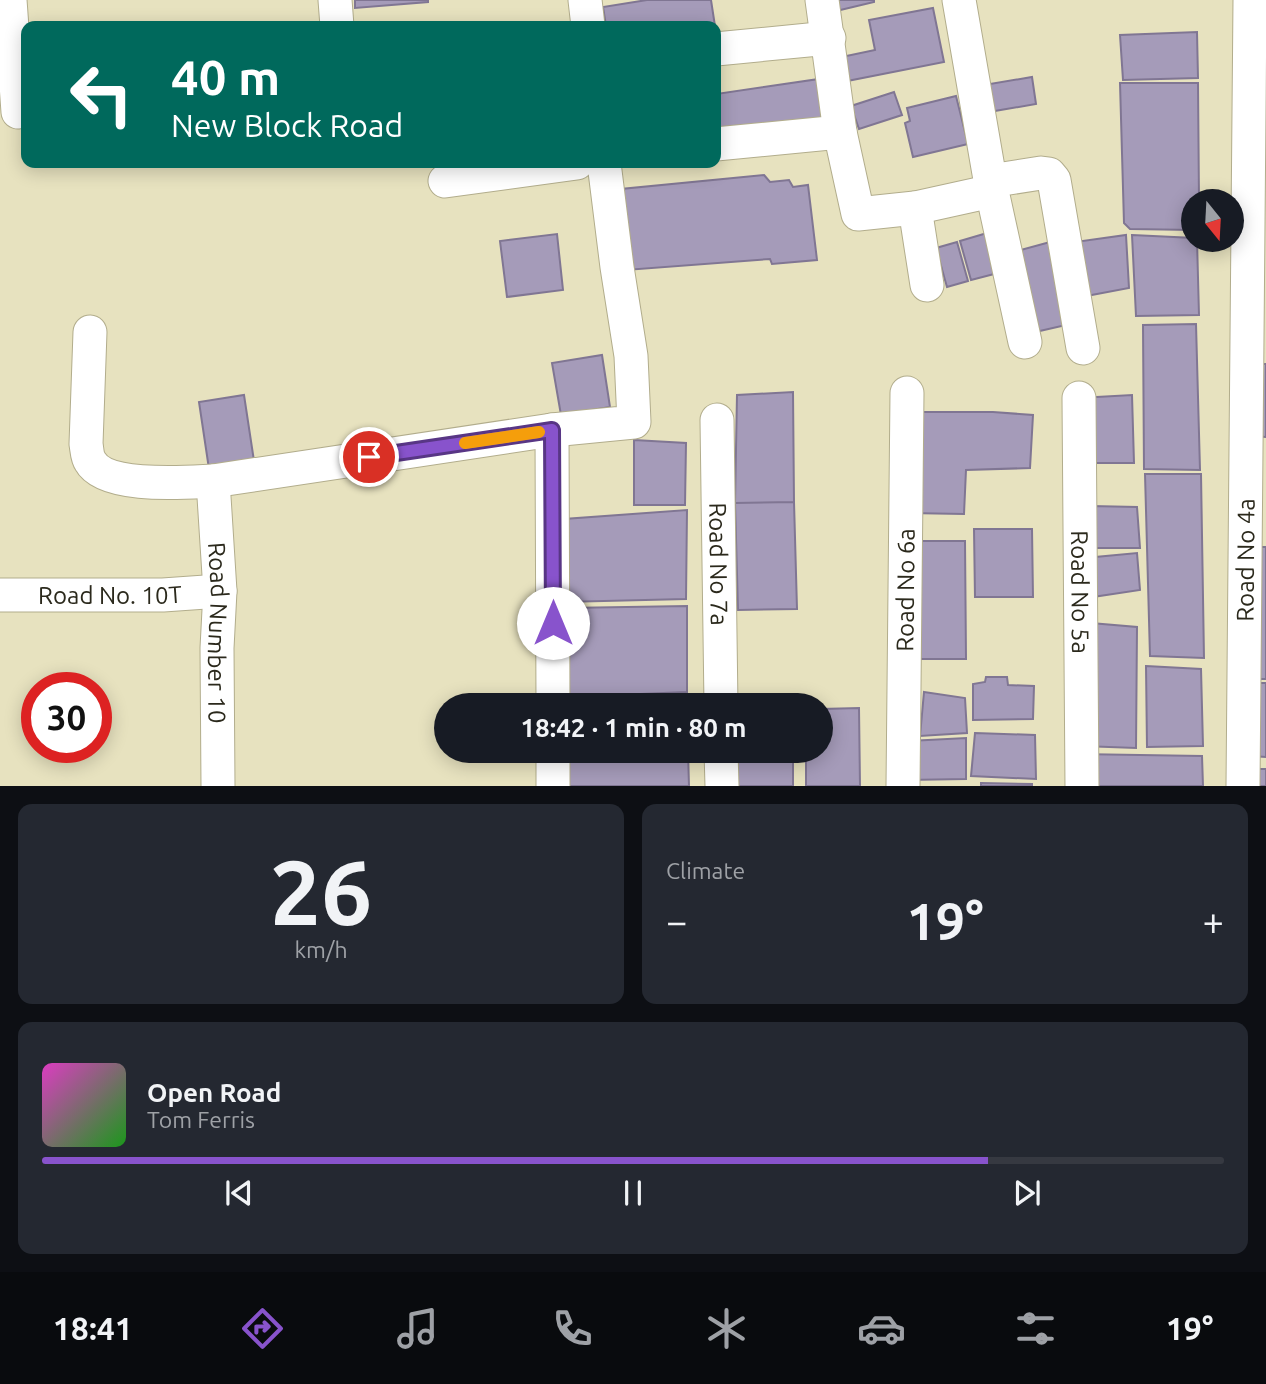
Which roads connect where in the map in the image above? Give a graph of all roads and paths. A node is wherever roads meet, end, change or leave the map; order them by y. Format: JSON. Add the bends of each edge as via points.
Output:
{"nodes":[{"id":1,"x":10,"y":0,"type":"edge"},
{"id":2,"x":335,"y":0,"type":"edge"},
{"id":3,"x":585,"y":0,"type":"edge"},
{"id":4,"x":822,"y":0,"type":"edge"},
{"id":5,"x":959,"y":0,"type":"edge"},
{"id":6,"x":1250,"y":0,"type":"edge"},
{"id":7,"x":337,"y":21,"type":"edge"},
{"id":8,"x":587,"y":21,"type":"edge"},
{"id":9,"x":829,"y":38,"type":"junction"},
{"id":10,"x":721,"y":49,"type":"edge"},
{"id":11,"x":18,"y":112,"type":"dead end"},
{"id":12,"x":840,"y":132,"type":"junction"},
{"id":13,"x":721,"y":144,"type":"edge"},
{"id":14,"x":540,"y":168,"type":"edge"},
{"id":15,"x":605,"y":168,"type":"edge"},
{"id":16,"x":445,"y":181,"type":"dead end"},
{"id":17,"x":991,"y":186,"type":"junction"},
{"id":18,"x":915,"y":208,"type":"junction"},
{"id":19,"x":928,"y":285,"type":"dead end"},
{"id":20,"x":90,"y":332,"type":"dead end"},
{"id":21,"x":1025,"y":342,"type":"dead end"},
{"id":22,"x":1083,"y":348,"type":"dead end"},
{"id":23,"x":907,"y":393,"type":"dead end"},
{"id":24,"x":1079,"y":398,"type":"dead end"},
{"id":25,"x":717,"y":420,"type":"dead end"},
{"id":26,"x":552,"y":430,"type":"junction"},
{"id":27,"x":213,"y":481,"type":"junction"},
{"id":28,"x":220,"y":591,"type":"junction"},
{"id":29,"x":0,"y":595,"type":"edge"},
{"id":30,"x":553,"y":693,"type":"edge"},
{"id":31,"x":721,"y":693,"type":"edge"},
{"id":32,"x":553,"y":763,"type":"edge"},
{"id":33,"x":721,"y":763,"type":"edge"},
{"id":34,"x":218,"y":786,"type":"edge"},
{"id":35,"x":554,"y":786,"type":"edge"},
{"id":36,"x":722,"y":786,"type":"edge"},
{"id":37,"x":903,"y":786,"type":"edge"},
{"id":38,"x":1082,"y":786,"type":"edge"},
{"id":39,"x":1243,"y":786,"type":"edge"}],
"edges":[{"from":1,"to":11,"type":"street"},
{"from":2,"to":7,"type":"street"},
{"from":3,"to":8,"type":"street"},
{"from":4,"to":9,"type":"street"},
{"from":5,"to":17,"type":"street"},
{"from":6,"to":39,"type":"street","name":"Road No 4a"},
{"from":9,"to":10,"type":"street"},
{"from":9,"to":12,"type":"street"},
{"from":12,"to":13,"type":"street"},
{"from":12,"to":18,"type":"street","via":[[858,214]]},
{"from":14,"to":16,"type":"street"},
{"from":15,"to":26,"type":"street","via":[[631,356],[634,422]]},
{"from":17,"to":18,"type":"street"},
{"from":17,"to":21,"type":"street"},
{"from":17,"to":22,"type":"street","via":[[1041,173],[1054,180]]},
{"from":18,"to":19,"type":"street"},
{"from":20,"to":27,"type":"street","via":[[86,444],[90,461],[111,475],[157,483]]},
{"from":23,"to":37,"type":"street","name":"Road No 6a"},
{"from":24,"to":38,"type":"street","name":"Road No 5a"},
{"from":25,"to":31,"type":"street","name":"Road No 7a"},
{"from":26,"to":27,"type":"street"},
{"from":26,"to":30,"type":"street"},
{"from":27,"to":28,"type":"street","name":"Road Number 10"},
{"from":28,"to":29,"type":"street","name":"Road No. 10T"},
{"from":28,"to":34,"type":"street","name":"Road Number 10"},
{"from":32,"to":35,"type":"street"},
{"from":33,"to":36,"type":"street"}]}
